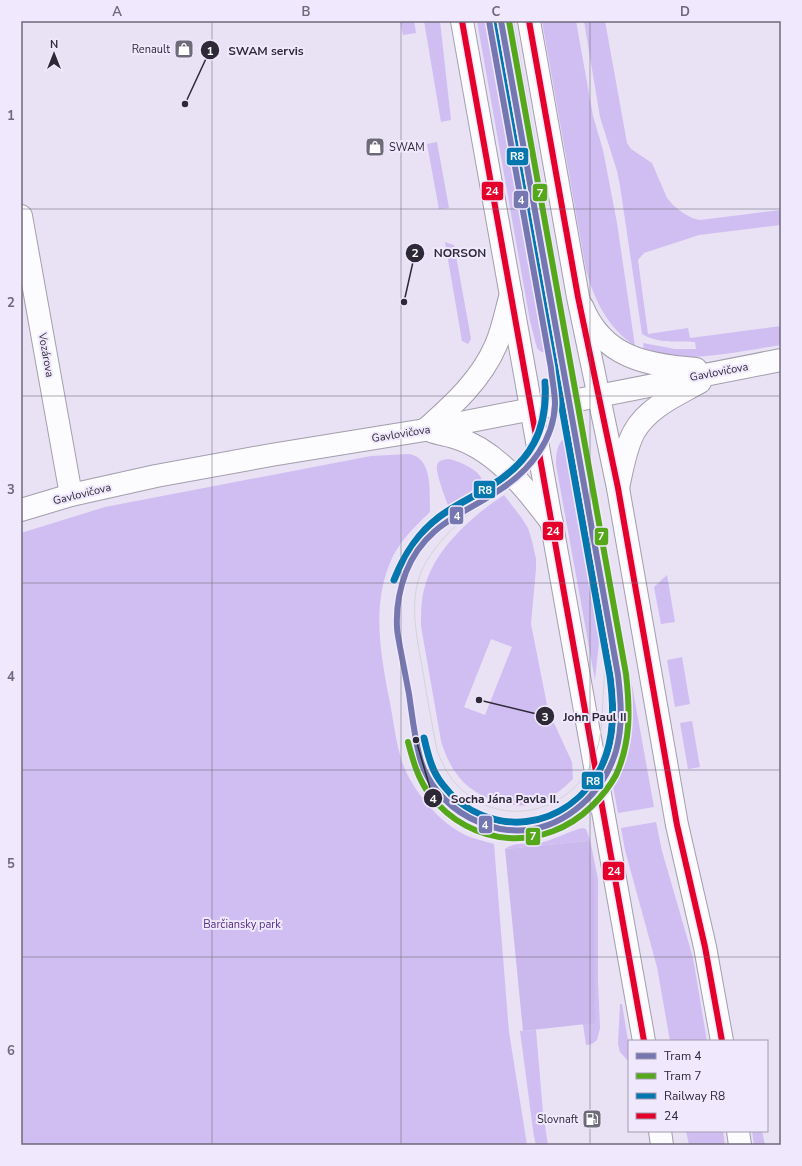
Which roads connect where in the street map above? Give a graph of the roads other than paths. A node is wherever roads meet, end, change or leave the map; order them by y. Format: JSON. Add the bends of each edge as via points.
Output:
{"nodes":[{"id":1,"x":462,"y":21,"type":"edge"},
{"id":2,"x":529,"y":21,"type":"edge"},
{"id":3,"x":21,"y":216,"type":"edge"},
{"id":4,"x":511,"y":294,"type":"junction"},
{"id":5,"x":578,"y":297,"type":"junction"},
{"id":6,"x":781,"y":360,"type":"edge"},
{"id":7,"x":719,"y":371,"type":"junction"},
{"id":8,"x":598,"y":396,"type":"junction"},
{"id":9,"x":532,"y":409,"type":"junction"},
{"id":10,"x":426,"y":430,"type":"junction"},
{"id":11,"x":618,"y":488,"type":"junction"},
{"id":12,"x":71,"y":495,"type":"junction"},
{"id":13,"x":21,"y":510,"type":"edge"},
{"id":14,"x":552,"y":523,"type":"junction"},
{"id":15,"x":644,"y":1040,"type":"edge"},
{"id":16,"x":722,"y":1040,"type":"edge"},
{"id":17,"x":660,"y":1132,"type":"edge"},
{"id":18,"x":738,"y":1132,"type":"edge"},
{"id":19,"x":662,"y":1145,"type":"edge"},
{"id":20,"x":740,"y":1145,"type":"edge"}],
"edges":[{"from":1,"to":4,"type":"main road"},
{"from":2,"to":5,"type":"main road"},
{"from":3,"to":12,"type":"main road","name":"Vozárova"},
{"from":4,"to":9,"type":"main road"},
{"from":4,"to":10,"type":"main road","via":[[496,344],[482,370],[457,402]]},
{"from":5,"to":7,"type":"main road","via":[[594,329],[607,343],[628,356],[657,365]]},
{"from":5,"to":8,"type":"main road"},
{"from":6,"to":7,"type":"main road","name":"Gavlovičova"},
{"from":7,"to":8,"type":"main road","name":"Gavlovičova"},
{"from":7,"to":11,"type":"main road","via":[[659,405],[641,422],[629,445]]},
{"from":8,"to":9,"type":"main road","name":"Gavlovičova"},
{"from":8,"to":11,"type":"main road"},
{"from":9,"to":10,"type":"main road","name":"Gavlovičova"},
{"from":9,"to":14,"type":"main road"},
{"from":10,"to":12,"type":"main road","name":"Gavlovičova","via":[[156,476]]},
{"from":10,"to":14,"type":"main road","via":[[458,438],[498,462],[534,499]]},
{"from":11,"to":16,"type":"main road","via":[[677,825],[705,947]]},
{"from":12,"to":13,"type":"main road","name":"Gavlovičova"},
{"from":14,"to":15,"type":"main road"},
{"from":17,"to":19,"type":"main road"},
{"from":18,"to":20,"type":"main road"}]}
